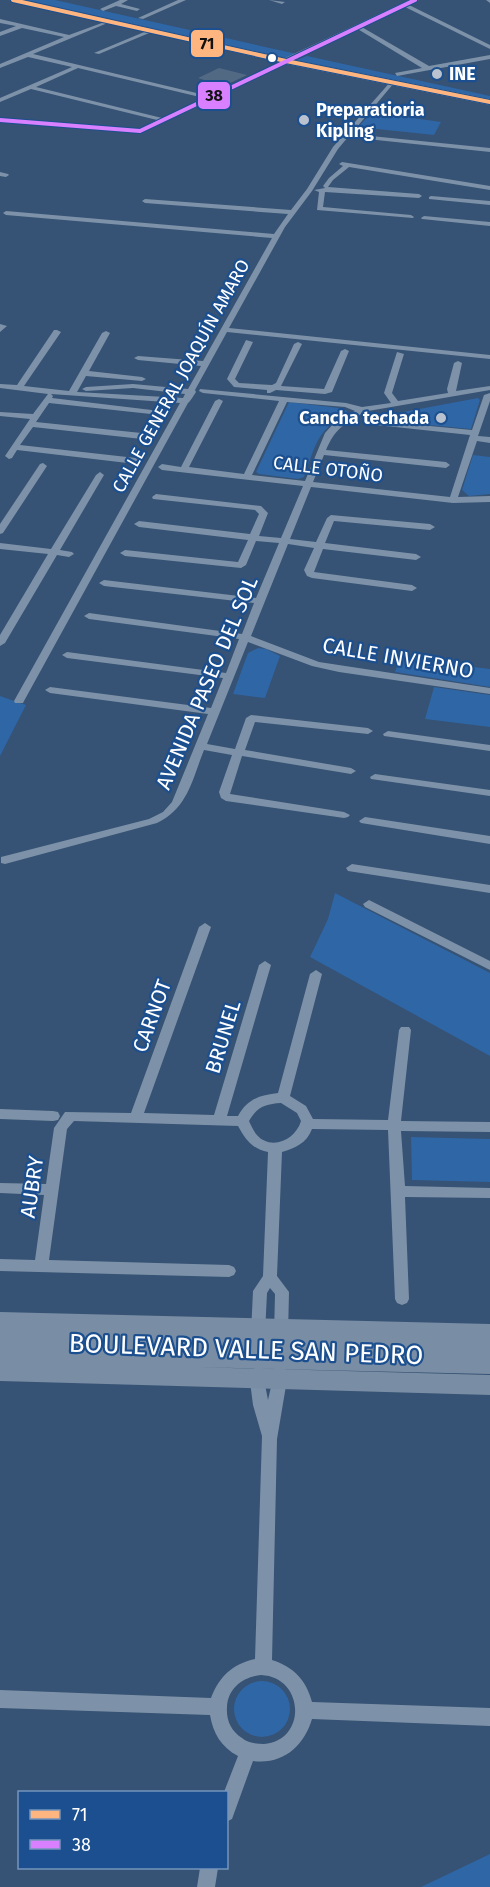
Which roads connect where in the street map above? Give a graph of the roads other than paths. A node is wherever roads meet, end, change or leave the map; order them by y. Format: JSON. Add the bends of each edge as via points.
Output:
{"nodes":[{"id":1,"x":13,"y":0,"type":"edge"},
{"id":2,"x":125,"y":0,"type":"edge"},
{"id":3,"x":131,"y":0,"type":"edge"},
{"id":4,"x":183,"y":0,"type":"edge"},
{"id":5,"x":272,"y":0,"type":"edge"},
{"id":6,"x":415,"y":0,"type":"edge"},
{"id":7,"x":141,"y":2,"type":"dead end"},
{"id":8,"x":282,"y":2,"type":"dead end"},
{"id":9,"x":116,"y":4,"type":"junction"},
{"id":10,"x":405,"y":5,"type":"junction"},
{"id":11,"x":93,"y":7,"type":"dead end"},
{"id":12,"x":103,"y":9,"type":"junction"},
{"id":13,"x":139,"y":13,"type":"junction"},
{"id":14,"x":0,"y":21,"type":"edge"},
{"id":15,"x":108,"y":21,"type":"junction"},
{"id":16,"x":164,"y":23,"type":"dead end"},
{"id":17,"x":21,"y":26,"type":"junction"},
{"id":18,"x":358,"y":27,"type":"junction"},
{"id":19,"x":151,"y":31,"type":"junction"},
{"id":20,"x":0,"y":34,"type":"edge"},
{"id":21,"x":70,"y":38,"type":"junction"},
{"id":22,"x":490,"y":47,"type":"edge"},
{"id":23,"x":292,"y":51,"type":"dead end"},
{"id":24,"x":97,"y":53,"type":"dead end"},
{"id":25,"x":304,"y":53,"type":"junction"},
{"id":26,"x":28,"y":55,"type":"junction"},
{"id":27,"x":321,"y":57,"type":"dead end"},
{"id":28,"x":490,"y":57,"type":"edge"},
{"id":29,"x":286,"y":61,"type":"junction"},
{"id":30,"x":0,"y":66,"type":"edge"},
{"id":31,"x":79,"y":66,"type":"junction"},
{"id":32,"x":364,"y":67,"type":"dead end"},
{"id":33,"x":427,"y":68,"type":"junction"},
{"id":34,"x":394,"y":78,"type":"junction"},
{"id":35,"x":30,"y":87,"type":"junction"},
{"id":36,"x":490,"y":94,"type":"edge"},
{"id":37,"x":212,"y":98,"type":"junction"},
{"id":38,"x":0,"y":100,"type":"edge"},
{"id":39,"x":490,"y":102,"type":"edge"},
{"id":40,"x":0,"y":120,"type":"edge"},
{"id":41,"x":163,"y":120,"type":"junction"},
{"id":42,"x":346,"y":135,"type":"junction"},
{"id":43,"x":490,"y":150,"type":"edge"},
{"id":44,"x":311,"y":187,"type":"junction"},
{"id":45,"x":490,"y":188,"type":"edge"},
{"id":46,"x":324,"y":189,"type":"junction"},
{"id":47,"x":146,"y":201,"type":"dead end"},
{"id":48,"x":490,"y":203,"type":"edge"},
{"id":49,"x":293,"y":212,"type":"junction"},
{"id":50,"x":6,"y":213,"type":"dead end"},
{"id":51,"x":490,"y":224,"type":"edge"},
{"id":52,"x":278,"y":236,"type":"junction"},
{"id":53,"x":225,"y":330,"type":"junction"},
{"id":54,"x":57,"y":332,"type":"dead end"},
{"id":55,"x":106,"y":333,"type":"dead end"},
{"id":56,"x":249,"y":342,"type":"dead end"},
{"id":57,"x":298,"y":344,"type":"dead end"},
{"id":58,"x":345,"y":351,"type":"dead end"},
{"id":59,"x":400,"y":354,"type":"dead end"},
{"id":60,"x":138,"y":357,"type":"dead end"},
{"id":61,"x":490,"y":357,"type":"edge"},
{"id":62,"x":458,"y":363,"type":"dead end"},
{"id":63,"x":207,"y":364,"type":"junction"},
{"id":64,"x":82,"y":373,"type":"junction"},
{"id":65,"x":176,"y":382,"type":"dead end"},
{"id":66,"x":20,"y":387,"type":"junction"},
{"id":67,"x":147,"y":388,"type":"junction"},
{"id":68,"x":1,"y":391,"type":"edge"},
{"id":69,"x":203,"y":391,"type":"dead end"},
{"id":70,"x":73,"y":392,"type":"junction"},
{"id":71,"x":490,"y":392,"type":"edge"},
{"id":72,"x":277,"y":393,"type":"junction"},
{"id":73,"x":453,"y":394,"type":"junction"},
{"id":74,"x":190,"y":396,"type":"junction"},
{"id":75,"x":141,"y":399,"type":"junction"},
{"id":76,"x":219,"y":401,"type":"dead end"},
{"id":77,"x":396,"y":404,"type":"junction"},
{"id":78,"x":160,"y":413,"type":"dead end"},
{"id":79,"x":0,"y":414,"type":"edge"},
{"id":80,"x":368,"y":416,"type":"junction"},
{"id":81,"x":350,"y":419,"type":"junction"},
{"id":82,"x":33,"y":421,"type":"junction"},
{"id":83,"x":475,"y":435,"type":"junction"},
{"id":84,"x":151,"y":437,"type":"dead end"},
{"id":85,"x":490,"y":440,"type":"edge"},
{"id":86,"x":14,"y":447,"type":"junction"},
{"id":87,"x":322,"y":452,"type":"junction"},
{"id":88,"x":9,"y":456,"type":"dead end"},
{"id":89,"x":136,"y":461,"type":"dead end"},
{"id":90,"x":446,"y":465,"type":"dead end"},
{"id":91,"x":43,"y":466,"type":"dead end"},
{"id":92,"x":162,"y":467,"type":"dead end"},
{"id":93,"x":184,"y":469,"type":"junction"},
{"id":94,"x":100,"y":475,"type":"dead end"},
{"id":95,"x":247,"y":477,"type":"junction"},
{"id":96,"x":309,"y":484,"type":"junction"},
{"id":97,"x":156,"y":497,"type":"dead end"},
{"id":98,"x":490,"y":499,"type":"edge"},
{"id":99,"x":453,"y":500,"type":"junction"},
{"id":100,"x":139,"y":524,"type":"dead end"},
{"id":101,"x":430,"y":527,"type":"dead end"},
{"id":102,"x":0,"y":531,"type":"edge"},
{"id":103,"x":254,"y":537,"type":"junction"},
{"id":104,"x":286,"y":541,"type":"junction"},
{"id":105,"x":319,"y":545,"type":"junction"},
{"id":106,"x":0,"y":546,"type":"edge"},
{"id":107,"x":54,"y":552,"type":"junction"},
{"id":108,"x":124,"y":553,"type":"dead end"},
{"id":109,"x":69,"y":554,"type":"dead end"},
{"id":110,"x":416,"y":557,"type":"dead end"},
{"id":111,"x":104,"y":583,"type":"dead end"},
{"id":112,"x":412,"y":588,"type":"dead end"},
{"id":113,"x":259,"y":602,"type":"junction"},
{"id":114,"x":89,"y":616,"type":"dead end"},
{"id":115,"x":244,"y":637,"type":"junction"},
{"id":116,"x":0,"y":643,"type":"edge"},
{"id":117,"x":67,"y":655,"type":"dead end"},
{"id":118,"x":229,"y":676,"type":"junction"},
{"id":119,"x":50,"y":690,"type":"dead end"},
{"id":120,"x":490,"y":691,"type":"edge"},
{"id":121,"x":19,"y":701,"type":"dead end"},
{"id":122,"x":214,"y":712,"type":"junction"},
{"id":123,"x":368,"y":731,"type":"dead end"},
{"id":124,"x":388,"y":734,"type":"dead end"},
{"id":125,"x":490,"y":748,"type":"edge"},
{"id":126,"x":198,"y":750,"type":"junction"},
{"id":127,"x":236,"y":755,"type":"junction"},
{"id":128,"x":351,"y":771,"type":"dead end"},
{"id":129,"x":375,"y":777,"type":"dead end"},
{"id":130,"x":490,"y":793,"type":"edge"},
{"id":131,"x":344,"y":815,"type":"dead end"},
{"id":132,"x":365,"y":821,"type":"dead end"},
{"id":133,"x":490,"y":840,"type":"edge"},
{"id":134,"x":5,"y":860,"type":"dead end"},
{"id":135,"x":352,"y":868,"type":"dead end"},
{"id":136,"x":490,"y":889,"type":"edge"},
{"id":137,"x":369,"y":904,"type":"dead end"},
{"id":138,"x":205,"y":927,"type":"dead end"},
{"id":139,"x":265,"y":965,"type":"dead end"},
{"id":140,"x":490,"y":966,"type":"edge"},
{"id":141,"x":316,"y":974,"type":"dead end"},
{"id":142,"x":405,"y":1030,"type":"dead end"},
{"id":143,"x":283,"y":1098,"type":"junction"},
{"id":144,"x":0,"y":1114,"type":"edge"},
{"id":145,"x":53,"y":1116,"type":"dead end"},
{"id":146,"x":136,"y":1118,"type":"junction"},
{"id":147,"x":219,"y":1121,"type":"junction"},
{"id":148,"x":242,"y":1121,"type":"junction"},
{"id":149,"x":309,"y":1124,"type":"junction"},
{"id":150,"x":394,"y":1124,"type":"junction"},
{"id":151,"x":490,"y":1127,"type":"edge"},
{"id":152,"x":275,"y":1148,"type":"junction"},
{"id":153,"x":0,"y":1188,"type":"edge"},
{"id":154,"x":52,"y":1190,"type":"junction"},
{"id":155,"x":398,"y":1191,"type":"junction"},
{"id":156,"x":490,"y":1193,"type":"edge"},
{"id":157,"x":0,"y":1265,"type":"edge"},
{"id":158,"x":41,"y":1266,"type":"junction"},
{"id":159,"x":229,"y":1271,"type":"dead end"},
{"id":160,"x":270,"y":1278,"type":"junction"},
{"id":161,"x":402,"y":1299,"type":"dead end"},
{"id":162,"x":0,"y":1321,"type":"edge"},
{"id":163,"x":490,"y":1333,"type":"edge"},
{"id":164,"x":0,"y":1336,"type":"edge"},
{"id":165,"x":30,"y":1346,"type":"junction"},
{"id":166,"x":490,"y":1349,"type":"edge"},
{"id":167,"x":258,"y":1352,"type":"junction"},
{"id":168,"x":281,"y":1352,"type":"junction"},
{"id":169,"x":0,"y":1353,"type":"edge"},
{"id":170,"x":490,"y":1364,"type":"edge"},
{"id":171,"x":0,"y":1371,"type":"edge"},
{"id":172,"x":490,"y":1385,"type":"edge"},
{"id":173,"x":269,"y":1439,"type":"junction"},
{"id":174,"x":263,"y":1668,"type":"junction"},
{"id":175,"x":0,"y":1699,"type":"edge"},
{"id":176,"x":218,"y":1707,"type":"junction"},
{"id":177,"x":305,"y":1710,"type":"junction"},
{"id":178,"x":490,"y":1718,"type":"edge"},
{"id":179,"x":248,"y":1751,"type":"junction"},
{"id":180,"x":228,"y":1807,"type":"edge"},
{"id":181,"x":209,"y":1869,"type":"edge"},
{"id":182,"x":206,"y":1887,"type":"edge"}],
"edges":[{"from":1,"to":15,"type":"main road"},
{"from":2,"to":9,"type":"street"},
{"from":3,"to":7,"type":"street"},
{"from":4,"to":13,"type":"street"},
{"from":5,"to":8,"type":"street"},
{"from":6,"to":10,"type":"main road"},
{"from":9,"to":12,"type":"street"},
{"from":9,"to":13,"type":"street"},
{"from":10,"to":18,"type":"main road"},
{"from":10,"to":22,"type":"street"},
{"from":11,"to":12,"type":"main road"},
{"from":12,"to":13,"type":"main road"},
{"from":13,"to":16,"type":"main road"},
{"from":14,"to":17,"type":"street"},
{"from":15,"to":19,"type":"main road"},
{"from":15,"to":21,"type":"street"},
{"from":17,"to":20,"type":"street"},
{"from":17,"to":21,"type":"street"},
{"from":18,"to":25,"type":"main road"},
{"from":18,"to":33,"type":"street"},
{"from":19,"to":24,"type":"street"},
{"from":19,"to":29,"type":"main road"},
{"from":21,"to":26,"type":"street"},
{"from":23,"to":25,"type":"main road"},
{"from":25,"to":27,"type":"main road"},
{"from":25,"to":29,"type":"main road"},
{"from":26,"to":30,"type":"street"},
{"from":26,"to":31,"type":"street"},
{"from":28,"to":33,"type":"street"},
{"from":29,"to":34,"type":"main road"},
{"from":29,"to":37,"type":"street"},
{"from":31,"to":35,"type":"street"},
{"from":31,"to":37,"type":"street"},
{"from":32,"to":34,"type":"main road"},
{"from":33,"to":34,"type":"street"},
{"from":34,"to":36,"type":"main road"},
{"from":34,"to":39,"type":"main road"},
{"from":34,"to":42,"type":"street","name":"CALLE GENERAL JOAQUÍN AMARO"},
{"from":35,"to":38,"type":"street"},
{"from":35,"to":41,"type":"street"},
{"from":37,"to":41,"type":"street"},
{"from":40,"to":41,"type":"street","via":[[140,131]]},
{"from":42,"to":43,"type":"street"},
{"from":42,"to":44,"type":"street","name":"CALLE GENERAL JOAQUÍN AMARO"},
{"from":44,"to":46,"type":"street"},
{"from":44,"to":49,"type":"street","name":"CALLE GENERAL JOAQUÍN AMARO"},
{"from":45,"to":46,"type":"street","via":[[345,164]]},
{"from":46,"to":48,"type":"street"},
{"from":46,"to":51,"type":"street","via":[[319,208]]},
{"from":47,"to":49,"type":"street"},
{"from":49,"to":52,"type":"street","name":"CALLE GENERAL JOAQUÍN AMARO"},
{"from":50,"to":52,"type":"street"},
{"from":52,"to":53,"type":"street","name":"CALLE GENERAL JOAQUÍN AMARO"},
{"from":53,"to":61,"type":"street"},
{"from":53,"to":63,"type":"street","name":"CALLE GENERAL JOAQUÍN AMARO"},
{"from":54,"to":66,"type":"street"},
{"from":55,"to":64,"type":"street"},
{"from":56,"to":72,"type":"street","via":[[232,383]]},
{"from":57,"to":72,"type":"street"},
{"from":58,"to":72,"type":"street","via":[[329,390]]},
{"from":59,"to":77,"type":"street","via":[[388,393]]},
{"from":60,"to":63,"type":"street"},
{"from":62,"to":73,"type":"street"},
{"from":63,"to":74,"type":"street","name":"CALLE GENERAL JOAQUÍN AMARO"},
{"from":64,"to":65,"type":"street"},
{"from":64,"to":70,"type":"street"},
{"from":66,"to":68,"type":"street"},
{"from":66,"to":70,"type":"street"},
{"from":67,"to":70,"type":"street","via":[[116,386]]},
{"from":67,"to":74,"type":"street"},
{"from":67,"to":75,"type":"street"},
{"from":69,"to":72,"type":"street"},
{"from":70,"to":75,"type":"street"},
{"from":71,"to":73,"type":"street"},
{"from":71,"to":80,"type":"street"},
{"from":71,"to":83,"type":"street"},
{"from":72,"to":80,"type":"street","via":[[346,405]]},
{"from":72,"to":95,"type":"street"},
{"from":73,"to":77,"type":"street"},
{"from":74,"to":75,"type":"street"},
{"from":74,"to":121,"type":"street","name":"CALLE GENERAL JOAQUÍN AMARO"},
{"from":76,"to":93,"type":"street"},
{"from":77,"to":80,"type":"street"},
{"from":78,"to":82,"type":"street","via":[[48,398]]},
{"from":79,"to":82,"type":"street"},
{"from":80,"to":81,"type":"street"},
{"from":80,"to":81,"type":"street","name":"AVENIDA PASEO DEL SOL"},
{"from":80,"to":83,"type":"street"},
{"from":81,"to":87,"type":"street","name":"AVENIDA PASEO DEL SOL","via":[[328,435]]},
{"from":82,"to":84,"type":"street"},
{"from":82,"to":86,"type":"street"},
{"from":83,"to":85,"type":"street"},
{"from":83,"to":99,"type":"street"},
{"from":86,"to":88,"type":"street"},
{"from":86,"to":89,"type":"street"},
{"from":87,"to":90,"type":"street"},
{"from":87,"to":96,"type":"street","name":"AVENIDA PASEO DEL SOL"},
{"from":91,"to":102,"type":"street"},
{"from":92,"to":93,"type":"street","name":"CALLE OTOÑO"},
{"from":93,"to":95,"type":"street","name":"CALLE OTOÑO"},
{"from":94,"to":107,"type":"street"},
{"from":95,"to":96,"type":"street","name":"CALLE OTOÑO"},
{"from":96,"to":99,"type":"street","name":"CALLE OTOÑO"},
{"from":96,"to":104,"type":"street","name":"AVENIDA PASEO DEL SOL"},
{"from":97,"to":103,"type":"street","via":[[263,510]]},
{"from":98,"to":99,"type":"street","name":"CALLE OTOÑO"},
{"from":100,"to":103,"type":"street"},
{"from":101,"to":105,"type":"street","via":[[337,517],[328,520]]},
{"from":103,"to":104,"type":"street"},
{"from":103,"to":108,"type":"street","via":[[241,565]]},
{"from":104,"to":105,"type":"street"},
{"from":104,"to":113,"type":"street","name":"AVENIDA PASEO DEL SOL"},
{"from":105,"to":110,"type":"street"},
{"from":105,"to":112,"type":"street","via":[[310,574]]},
{"from":106,"to":107,"type":"street"},
{"from":107,"to":109,"type":"street"},
{"from":107,"to":116,"type":"street"},
{"from":111,"to":113,"type":"street"},
{"from":113,"to":115,"type":"street","name":"AVENIDA PASEO DEL SOL"},
{"from":114,"to":115,"type":"street","name":"CALLE INVIERNO"},
{"from":115,"to":118,"type":"street","name":"AVENIDA PASEO DEL SOL"},
{"from":115,"to":120,"type":"street","name":"CALLE INVIERNO","via":[[339,669]]},
{"from":117,"to":118,"type":"street"},
{"from":118,"to":122,"type":"street","name":"AVENIDA PASEO DEL SOL"},
{"from":119,"to":122,"type":"street"},
{"from":122,"to":126,"type":"street","name":"AVENIDA PASEO DEL SOL"},
{"from":123,"to":127,"type":"street","via":[[251,718]]},
{"from":124,"to":125,"type":"street"},
{"from":126,"to":127,"type":"street"},
{"from":126,"to":134,"type":"street","name":"AVENIDA PASEO DEL SOL","via":[[177,803],[167,814]]},
{"from":127,"to":128,"type":"street"},
{"from":127,"to":131,"type":"street","via":[[225,796]]},
{"from":129,"to":130,"type":"street"},
{"from":132,"to":133,"type":"street"},
{"from":135,"to":136,"type":"street"},
{"from":137,"to":140,"type":"street"},
{"from":138,"to":146,"type":"street","name":"CARNOT"},
{"from":139,"to":147,"type":"street","name":"BRUNEL"},
{"from":141,"to":143,"type":"street"},
{"from":142,"to":150,"type":"street"},
{"from":143,"to":148,"type":"street","via":[[264,1099],[248,1108]]},
{"from":143,"to":149,"type":"street","via":[[306,1113]]},
{"from":144,"to":145,"type":"street"},
{"from":146,"to":147,"type":"street"},
{"from":146,"to":154,"type":"street","name":"AUBRY","via":[[70,1116],[62,1128]]},
{"from":147,"to":148,"type":"street"},
{"from":148,"to":152,"type":"street","via":[[246,1134],[258,1144]]},
{"from":149,"to":150,"type":"street"},
{"from":149,"to":152,"type":"street","via":[[298,1141]]},
{"from":150,"to":151,"type":"street"},
{"from":150,"to":155,"type":"street"},
{"from":152,"to":160,"type":"street"},
{"from":153,"to":154,"type":"street"},
{"from":154,"to":158,"type":"street","name":"AUBRY"},
{"from":155,"to":156,"type":"street"},
{"from":155,"to":161,"type":"street"},
{"from":157,"to":158,"type":"street"},
{"from":158,"to":159,"type":"street"},
{"from":160,"to":167,"type":"street","via":[[260,1291]]},
{"from":160,"to":168,"type":"street","via":[[282,1292]]},
{"from":162,"to":165,"type":"main road","name":"BOULEVARD VALLE SAN PEDRO"},
{"from":163,"to":168,"type":"main road","name":"BOULEVARD VALLE SAN PEDRO"},
{"from":164,"to":165,"type":"main road","name":"BOULEVARD VALLE SAN PEDRO"},
{"from":165,"to":167,"type":"main road","name":"BOULEVARD VALLE SAN PEDRO"},
{"from":165,"to":167,"type":"main road","name":"BOULEVARD VALLE SAN PEDRO"},
{"from":165,"to":169,"type":"main road","name":"BOULEVARD VALLE SAN PEDRO"},
{"from":165,"to":171,"type":"main road","name":"BOULEVARD VALLE SAN PEDRO"},
{"from":166,"to":168,"type":"main road","name":"BOULEVARD VALLE SAN PEDRO"},
{"from":167,"to":168,"type":"main road","name":"BOULEVARD VALLE SAN PEDRO"},
{"from":167,"to":168,"type":"main road","name":"BOULEVARD VALLE SAN PEDRO"},
{"from":167,"to":173,"type":"street"},
{"from":168,"to":170,"type":"main road","name":"BOULEVARD VALLE SAN PEDRO"},
{"from":168,"to":172,"type":"main road","name":"BOULEVARD VALLE SAN PEDRO"},
{"from":168,"to":173,"type":"street"},
{"from":173,"to":174,"type":"street"},
{"from":174,"to":176,"type":"street","via":[[244,1671],[229,1682]]},
{"from":174,"to":177,"type":"street","via":[[284,1674],[292,1681],[299,1689]]},
{"from":175,"to":176,"type":"street"},
{"from":176,"to":179,"type":"street","via":[[225,1734]]},
{"from":177,"to":178,"type":"street"},
{"from":177,"to":179,"type":"street","via":[[300,1730],[287,1745],[268,1753]]},
{"from":179,"to":180,"type":"street"},
{"from":181,"to":182,"type":"street"}]}
